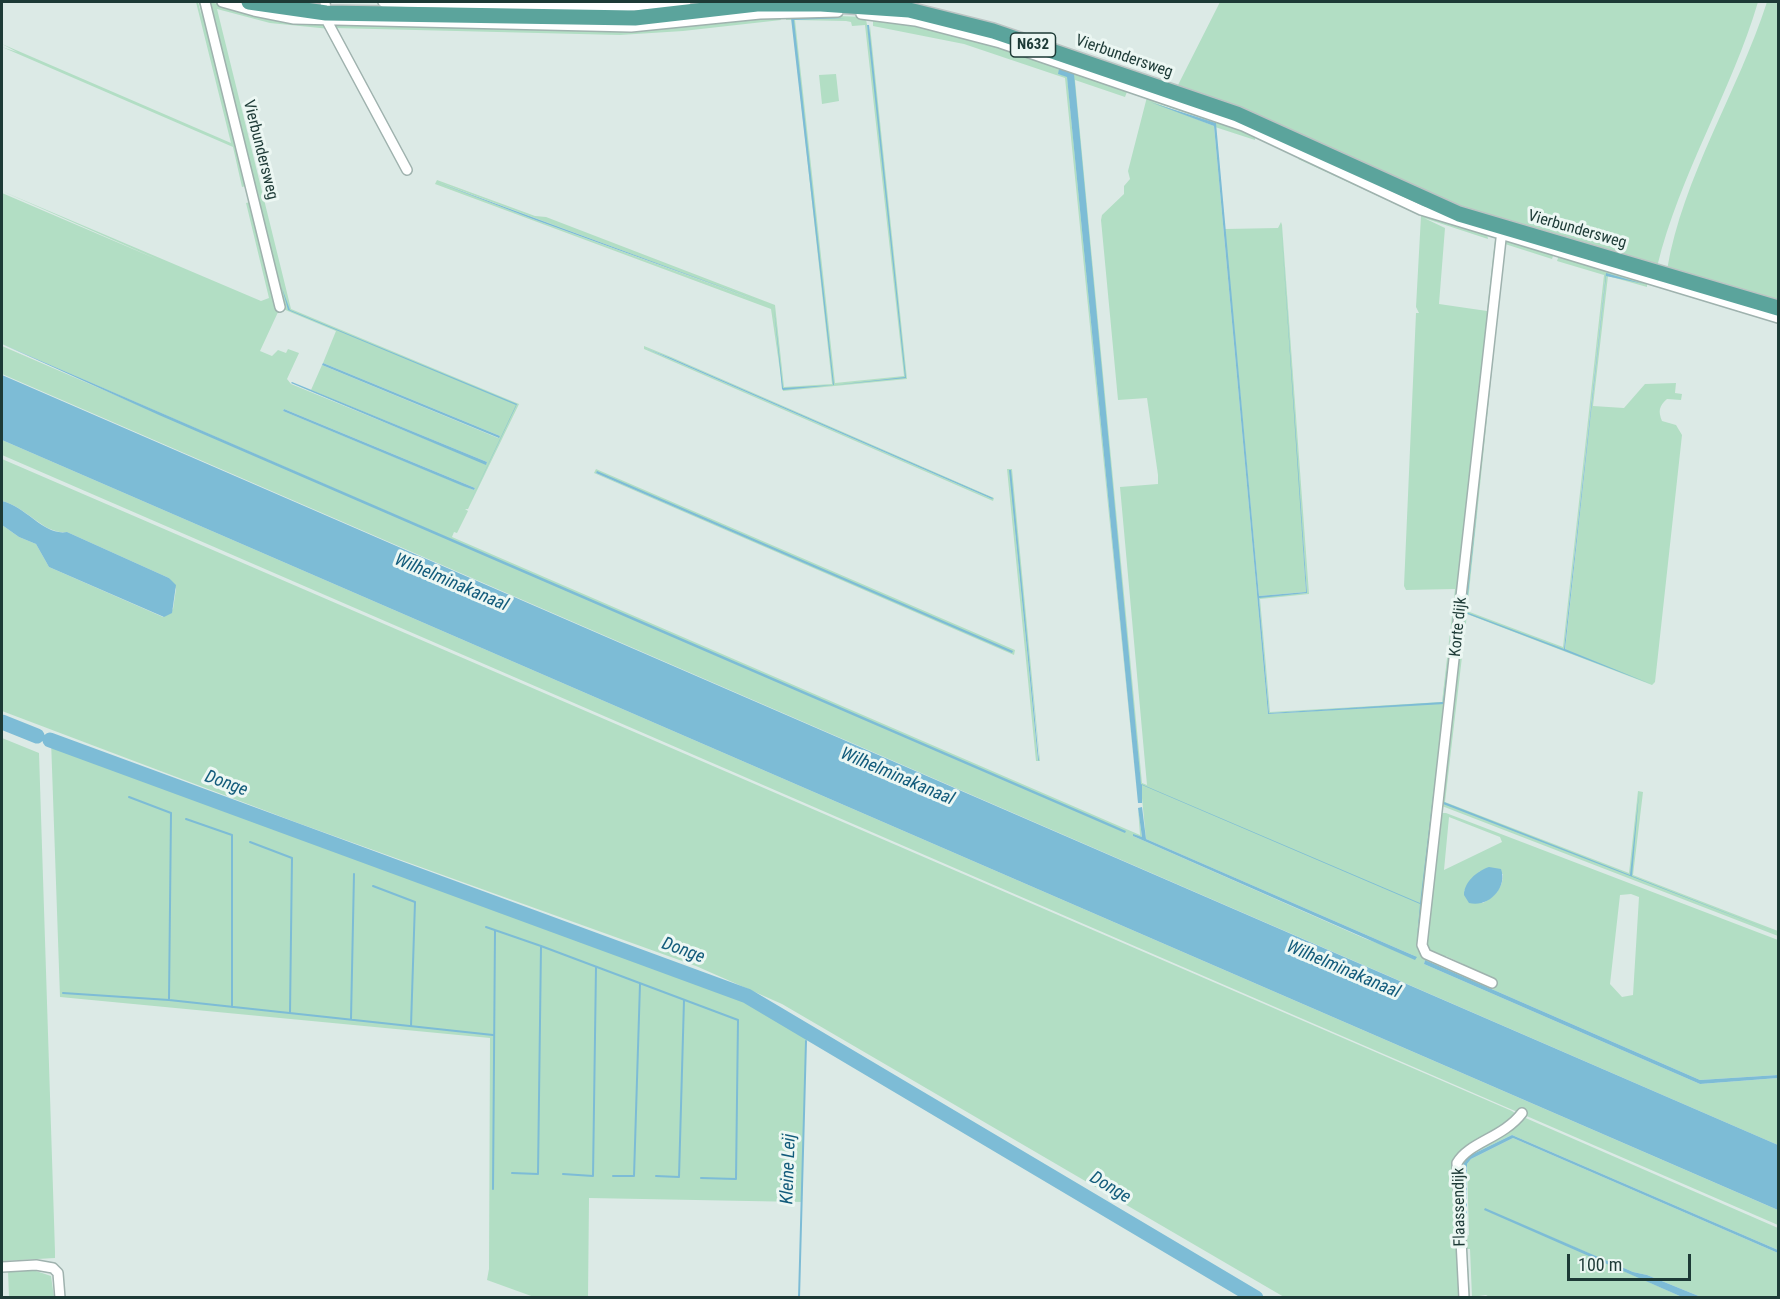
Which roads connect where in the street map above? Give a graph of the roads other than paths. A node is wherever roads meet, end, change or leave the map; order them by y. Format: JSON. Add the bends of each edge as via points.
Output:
{"nodes":[{"id":1,"x":205,"y":2,"type":"edge"},
{"id":2,"x":222,"y":2,"type":"edge"},
{"id":3,"x":249,"y":2,"type":"edge"},
{"id":4,"x":383,"y":2,"type":"edge"},
{"id":5,"x":686,"y":2,"type":"edge"},
{"id":6,"x":326,"y":12,"type":"edge"},
{"id":7,"x":407,"y":170,"type":"dead end"},
{"id":8,"x":1502,"y":231,"type":"junction"},
{"id":9,"x":280,"y":307,"type":"dead end"},
{"id":10,"x":1779,"y":308,"type":"edge"},
{"id":11,"x":1779,"y":318,"type":"edge"},
{"id":12,"x":1492,"y":983,"type":"dead end"},
{"id":13,"x":1522,"y":1113,"type":"dead end"},
{"id":14,"x":2,"y":1267,"type":"edge"},
{"id":15,"x":60,"y":1298,"type":"edge"},
{"id":16,"x":1464,"y":1298,"type":"edge"}],
"edges":[{"from":1,"to":9,"type":"street","name":"Vierbundersweg"},
{"from":2,"to":6,"type":"street","name":"Vierbundersweg","via":[[275,16]]},
{"from":3,"to":6,"type":"main road","name":"Vierbundersweg","number":"N632"},
{"from":4,"to":5,"type":"street","via":[[630,7]]},
{"from":6,"to":7,"type":"street"},
{"from":6,"to":8,"type":"main road","name":"Vierbundersweg","number":"N632","via":[[635,18],[757,4],[909,10],[993,31],[1237,114],[1415,196]]},
{"from":8,"to":10,"type":"main road","name":"Vierbundersweg","number":"N632"},
{"from":8,"to":11,"type":"street","name":"Vierbundersweg"},
{"from":8,"to":12,"type":"street","name":"Korte dijk","via":[[1422,945],[1426,954]]},
{"from":13,"to":16,"type":"street","name":"Flaassendijk","via":[[1504,1131],[1467,1151],[1457,1163]]},
{"from":14,"to":15,"type":"street","via":[[53,1268],[58,1274]]}]}
